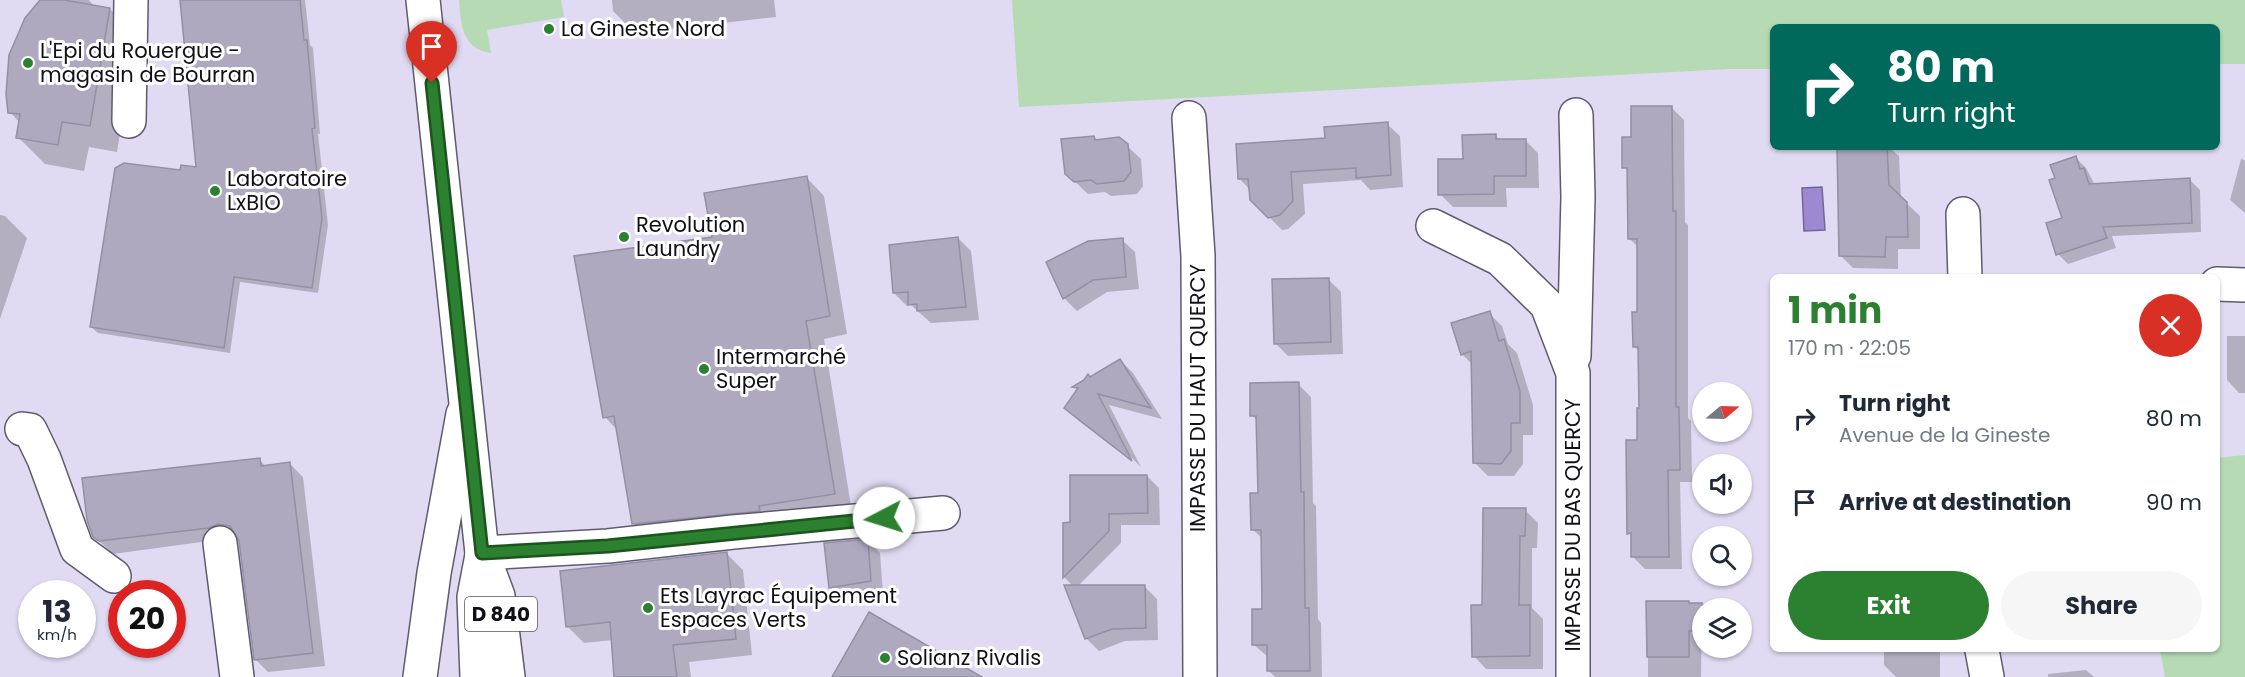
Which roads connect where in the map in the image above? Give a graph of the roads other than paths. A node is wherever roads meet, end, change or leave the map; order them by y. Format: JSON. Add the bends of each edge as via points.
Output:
{"nodes":[{"id":1,"x":131,"y":0,"type":"edge"},
{"id":2,"x":423,"y":0,"type":"edge"},
{"id":3,"x":1576,"y":115,"type":"dead end"},
{"id":4,"x":1189,"y":118,"type":"dead end"},
{"id":5,"x":129,"y":121,"type":"dead end"},
{"id":6,"x":1963,"y":214,"type":"dead end"},
{"id":7,"x":1433,"y":226,"type":"dead end"},
{"id":8,"x":1965,"y":274,"type":"edge"},
{"id":9,"x":2220,"y":285,"type":"edge"},
{"id":10,"x":2245,"y":285,"type":"edge"},
{"id":11,"x":1573,"y":373,"type":"junction"},
{"id":12,"x":467,"y":395,"type":"junction"},
{"id":13,"x":22,"y":429,"type":"dead end"},
{"id":14,"x":943,"y":513,"type":"dead end"},
{"id":15,"x":220,"y":543,"type":"dead end"},
{"id":16,"x":482,"y":553,"type":"junction"},
{"id":17,"x":114,"y":576,"type":"dead end"},
{"id":18,"x":1982,"y":652,"type":"edge"},
{"id":19,"x":237,"y":677,"type":"edge"},
{"id":20,"x":420,"y":677,"type":"edge"},
{"id":21,"x":477,"y":677,"type":"edge"},
{"id":22,"x":508,"y":677,"type":"edge"},
{"id":23,"x":1200,"y":677,"type":"edge"},
{"id":24,"x":1573,"y":677,"type":"edge"},
{"id":25,"x":1987,"y":677,"type":"edge"}],
"edges":[{"from":1,"to":5,"type":"street"},
{"from":2,"to":12,"type":"street","number":"D 840"},
{"from":3,"to":11,"type":"street","name":"IMPASSE DU BAS QUERCY"},
{"from":4,"to":23,"type":"street","name":"IMPASSE DU HAUT QUERCY","via":[[1197,256]]},
{"from":6,"to":8,"type":"street"},
{"from":7,"to":11,"type":"street","name":"IMPASSE DU BAS QUERCY","via":[[1500,260],[1547,305]]},
{"from":9,"to":10,"type":"street"},
{"from":11,"to":24,"type":"street","name":"IMPASSE DU BAS QUERCY"},
{"from":12,"to":16,"type":"street","number":"D 840"},
{"from":12,"to":20,"type":"street","via":[[434,573]]},
{"from":13,"to":17,"type":"street","via":[[30,430],[44,459],[77,549]]},
{"from":14,"to":16,"type":"street","via":[[608,546]]},
{"from":15,"to":19,"type":"street"},
{"from":16,"to":21,"type":"street","number":"D 840","via":[[474,597]]},
{"from":16,"to":22,"type":"street","number":"D 840","via":[[498,596]]},
{"from":18,"to":25,"type":"street"}]}
